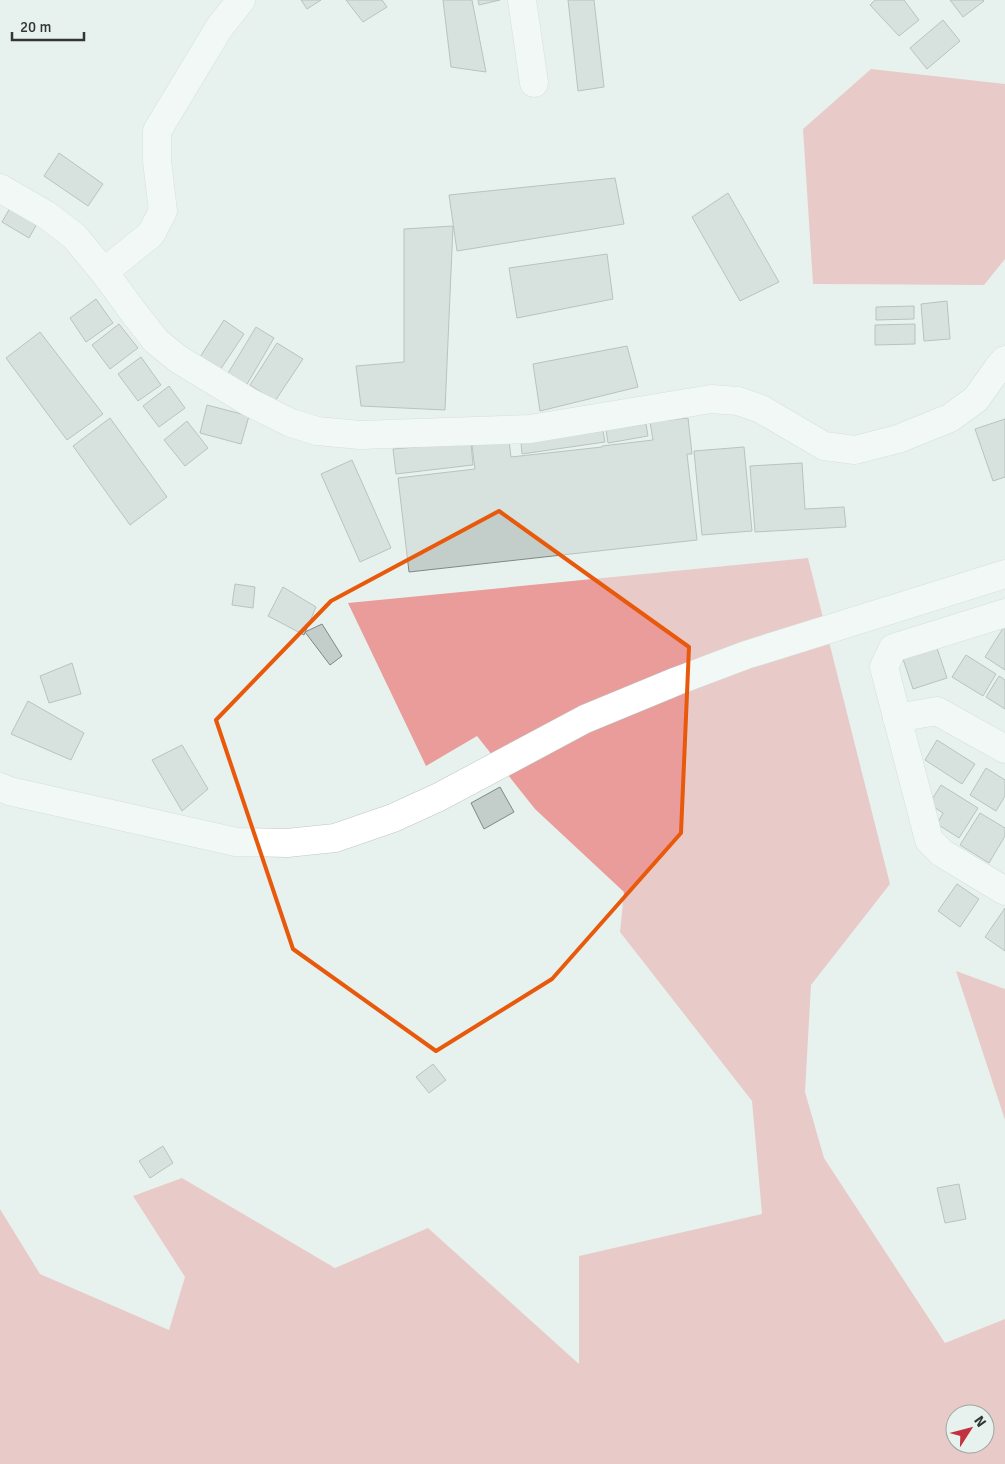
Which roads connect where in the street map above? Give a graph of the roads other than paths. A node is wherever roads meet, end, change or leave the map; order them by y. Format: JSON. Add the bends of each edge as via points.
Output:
{"nodes":[{"id":1,"x":241,"y":0,"type":"edge"},
{"id":2,"x":522,"y":0,"type":"edge"},
{"id":3,"x":534,"y":84,"type":"dead end"},
{"id":4,"x":0,"y":188,"type":"edge"},
{"id":5,"x":104,"y":272,"type":"junction"},
{"id":6,"x":1005,"y":360,"type":"edge"},
{"id":7,"x":1005,"y":574,"type":"edge"},
{"id":8,"x":1005,"y":613,"type":"edge"},
{"id":9,"x":898,"y":718,"type":"junction"},
{"id":10,"x":1005,"y":749,"type":"edge"},
{"id":11,"x":0,"y":787,"type":"edge"},
{"id":12,"x":1005,"y":891,"type":"edge"}],
"edges":[{"from":1,"to":5,"type":"street","via":[[219,28],[157,132],[163,211],[152,234]]},
{"from":2,"to":3,"type":"street"},
{"from":4,"to":5,"type":"street","via":[[45,214],[74,236]]},
{"from":5,"to":6,"type":"street","via":[[156,340],[178,359],[291,423],[317,431],[360,436],[530,429],[711,399],[738,401],[761,409],[824,446],[854,450],[898,439],[950,418],[976,399]]},
{"from":7,"to":11,"type":"street","via":[[746,655],[677,681],[585,719],[394,818],[335,838],[286,843],[236,842]]},
{"from":8,"to":9,"type":"street","via":[[892,648],[884,667]]},
{"from":9,"to":10,"type":"street","via":[[937,710]]},
{"from":9,"to":12,"type":"street","via":[[929,840],[942,852]]}]}
